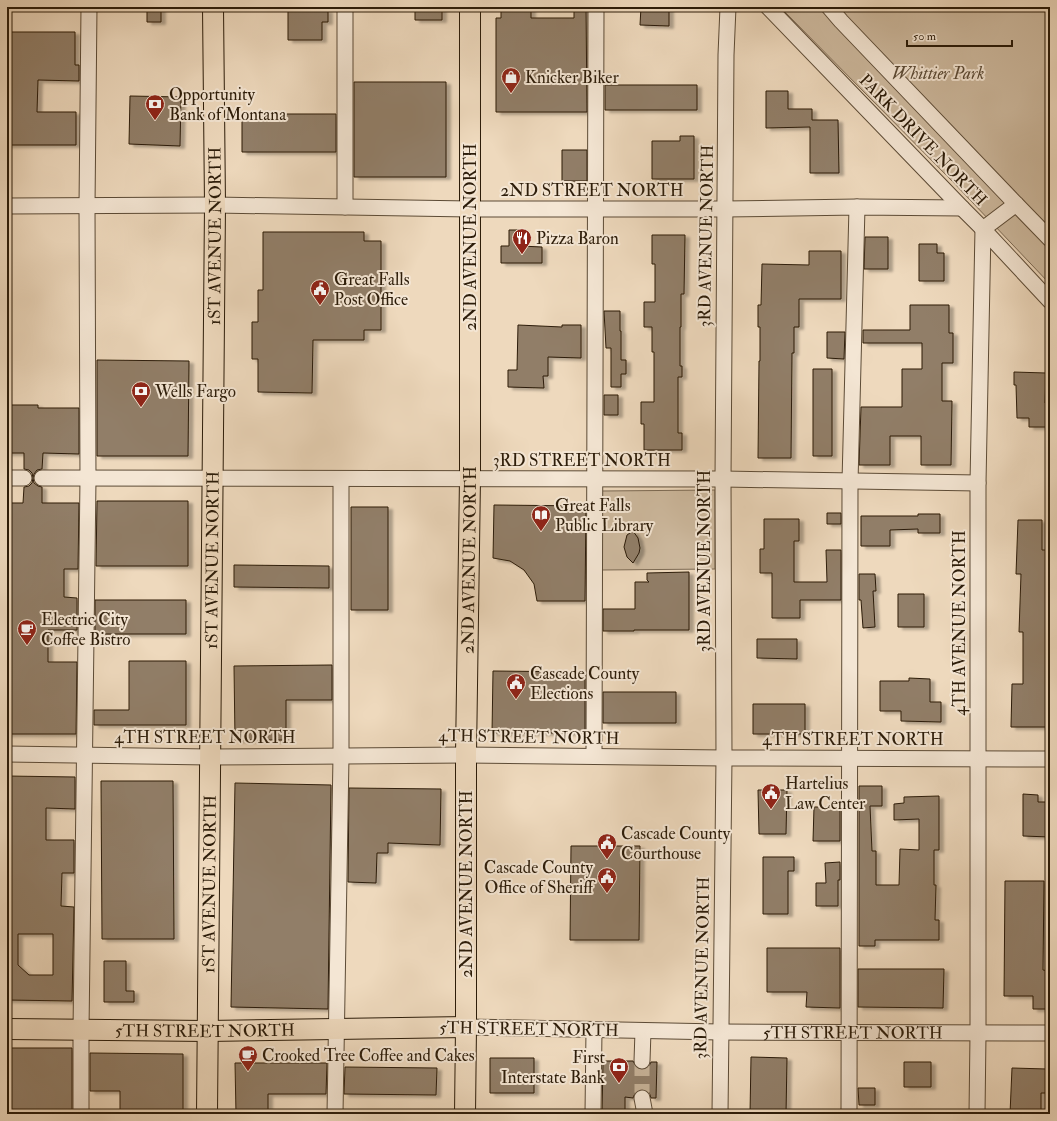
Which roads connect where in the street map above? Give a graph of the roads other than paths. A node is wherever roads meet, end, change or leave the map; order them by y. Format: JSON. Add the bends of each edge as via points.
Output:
{"nodes":[{"id":1,"x":89,"y":7,"type":"edge"},
{"id":2,"x":213,"y":7,"type":"edge"},
{"id":3,"x":345,"y":7,"type":"edge"},
{"id":4,"x":470,"y":7,"type":"edge"},
{"id":5,"x":596,"y":7,"type":"edge"},
{"id":6,"x":728,"y":7,"type":"edge"},
{"id":7,"x":768,"y":7,"type":"edge"},
{"id":8,"x":829,"y":7,"type":"edge"},
{"id":9,"x":1016,"y":204,"type":"junction"},
{"id":10,"x":215,"y":205,"type":"junction"},
{"id":11,"x":7,"y":206,"type":"edge"},
{"id":12,"x":87,"y":206,"type":"junction"},
{"id":13,"x":345,"y":207,"type":"junction"},
{"id":14,"x":857,"y":207,"type":"junction"},
{"id":15,"x":962,"y":208,"type":"junction"},
{"id":16,"x":470,"y":209,"type":"junction"},
{"id":17,"x":596,"y":209,"type":"junction"},
{"id":18,"x":725,"y":209,"type":"junction"},
{"id":19,"x":983,"y":229,"type":"junction"},
{"id":20,"x":1050,"y":239,"type":"edge"},
{"id":21,"x":1050,"y":301,"type":"edge"},
{"id":22,"x":7,"y":478,"type":"edge"},
{"id":23,"x":24,"y":478,"type":"dead end"},
{"id":24,"x":42,"y":478,"type":"dead end"},
{"id":25,"x":470,"y":478,"type":"junction"},
{"id":26,"x":88,"y":479,"type":"junction"},
{"id":27,"x":213,"y":479,"type":"junction"},
{"id":28,"x":342,"y":479,"type":"junction"},
{"id":29,"x":595,"y":479,"type":"junction"},
{"id":30,"x":723,"y":479,"type":"junction"},
{"id":31,"x":850,"y":482,"type":"junction"},
{"id":32,"x":978,"y":483,"type":"junction"},
{"id":33,"x":7,"y":754,"type":"edge"},
{"id":34,"x":85,"y":755,"type":"junction"},
{"id":35,"x":466,"y":755,"type":"junction"},
{"id":36,"x":341,"y":756,"type":"junction"},
{"id":37,"x":594,"y":756,"type":"junction"},
{"id":38,"x":210,"y":757,"type":"junction"},
{"id":39,"x":724,"y":758,"type":"junction"},
{"id":40,"x":850,"y":758,"type":"junction"},
{"id":41,"x":978,"y":759,"type":"junction"},
{"id":42,"x":1050,"y":759,"type":"edge"},
{"id":43,"x":466,"y":1028,"type":"junction"},
{"id":44,"x":7,"y":1029,"type":"edge"},
{"id":45,"x":336,"y":1029,"type":"junction"},
{"id":46,"x":81,"y":1030,"type":"junction"},
{"id":47,"x":594,"y":1030,"type":"junction"},
{"id":48,"x":207,"y":1031,"type":"junction"},
{"id":49,"x":643,"y":1031,"type":"junction"},
{"id":50,"x":720,"y":1032,"type":"junction"},
{"id":51,"x":850,"y":1032,"type":"junction"},
{"id":52,"x":1050,"y":1033,"type":"edge"},
{"id":53,"x":978,"y":1034,"type":"junction"},
{"id":54,"x":642,"y":1062,"type":"tunnel mouth"},
{"id":55,"x":642,"y":1098,"type":"tunnel mouth"},
{"id":56,"x":81,"y":1114,"type":"edge"},
{"id":57,"x":208,"y":1114,"type":"edge"},
{"id":58,"x":335,"y":1114,"type":"edge"},
{"id":59,"x":465,"y":1114,"type":"edge"},
{"id":60,"x":593,"y":1114,"type":"edge"},
{"id":61,"x":645,"y":1114,"type":"edge"},
{"id":62,"x":720,"y":1114,"type":"edge"},
{"id":63,"x":849,"y":1114,"type":"edge"},
{"id":64,"x":977,"y":1114,"type":"edge"}],
"edges":[{"from":1,"to":12,"type":"street"},
{"from":2,"to":10,"type":"main road","name":"1ST AVENUE NORTH"},
{"from":3,"to":13,"type":"street"},
{"from":4,"to":16,"type":"main road","name":"2ND AVENUE NORTH"},
{"from":5,"to":17,"type":"street"},
{"from":6,"to":18,"type":"street","name":"3RD AVENUE NORTH"},
{"from":7,"to":15,"type":"street","name":"PARK DRIVE NORTH"},
{"from":8,"to":9,"type":"street"},
{"from":9,"to":19,"type":"street"},
{"from":9,"to":20,"type":"street"},
{"from":10,"to":12,"type":"street","name":"2ND STREET NORTH"},
{"from":10,"to":13,"type":"street","name":"2ND STREET NORTH"},
{"from":10,"to":27,"type":"main road","name":"1ST AVENUE NORTH"},
{"from":11,"to":12,"type":"street","name":"2ND STREET NORTH"},
{"from":12,"to":26,"type":"street"},
{"from":13,"to":16,"type":"street","name":"2ND STREET NORTH"},
{"from":14,"to":15,"type":"street","name":"2ND STREET NORTH"},
{"from":14,"to":18,"type":"street","name":"2ND STREET NORTH"},
{"from":14,"to":31,"type":"street"},
{"from":15,"to":19,"type":"street","name":"PARK DRIVE NORTH"},
{"from":16,"to":17,"type":"street","name":"2ND STREET NORTH"},
{"from":16,"to":25,"type":"main road","name":"2ND AVENUE NORTH"},
{"from":17,"to":18,"type":"street","name":"2ND STREET NORTH"},
{"from":17,"to":29,"type":"street"},
{"from":18,"to":30,"type":"street","name":"3RD AVENUE NORTH"},
{"from":19,"to":21,"type":"street","name":"PARK DRIVE NORTH"},
{"from":19,"to":32,"type":"street","name":"4TH AVENUE NORTH"},
{"from":22,"to":23,"type":"street"},
{"from":24,"to":26,"type":"street","name":"3RD STREET NORTH"},
{"from":25,"to":28,"type":"street","name":"3RD STREET NORTH"},
{"from":25,"to":29,"type":"street","name":"3RD STREET NORTH"},
{"from":25,"to":35,"type":"main road","name":"2ND AVENUE NORTH"},
{"from":26,"to":27,"type":"street","name":"3RD STREET NORTH"},
{"from":26,"to":34,"type":"street"},
{"from":27,"to":28,"type":"street","name":"3RD STREET NORTH"},
{"from":27,"to":38,"type":"main road","name":"1ST AVENUE NORTH"},
{"from":28,"to":36,"type":"street"},
{"from":29,"to":30,"type":"street","name":"3RD STREET NORTH"},
{"from":29,"to":37,"type":"street"},
{"from":30,"to":31,"type":"street","name":"3RD STREET NORTH"},
{"from":30,"to":39,"type":"street","name":"3RD AVENUE NORTH"},
{"from":31,"to":32,"type":"street","name":"3RD STREET NORTH"},
{"from":31,"to":40,"type":"street"},
{"from":32,"to":41,"type":"street","name":"4TH AVENUE NORTH"},
{"from":33,"to":34,"type":"street","name":"4TH STREET NORTH"},
{"from":34,"to":38,"type":"street","name":"4TH STREET NORTH"},
{"from":34,"to":46,"type":"street"},
{"from":35,"to":36,"type":"street","name":"4TH STREET NORTH"},
{"from":35,"to":37,"type":"street","name":"4TH STREET NORTH"},
{"from":35,"to":43,"type":"main road","name":"2ND AVENUE NORTH"},
{"from":36,"to":38,"type":"street","name":"4TH STREET NORTH"},
{"from":36,"to":45,"type":"street"},
{"from":37,"to":39,"type":"street","name":"4TH STREET NORTH"},
{"from":38,"to":48,"type":"main road","name":"1ST AVENUE NORTH"},
{"from":39,"to":40,"type":"street","name":"4TH STREET NORTH"},
{"from":39,"to":50,"type":"street","name":"3RD AVENUE NORTH"},
{"from":40,"to":41,"type":"street","name":"4TH STREET NORTH"},
{"from":40,"to":51,"type":"street"},
{"from":41,"to":42,"type":"street","name":"4TH STREET NORTH"},
{"from":41,"to":53,"type":"street","name":"4TH AVENUE NORTH"},
{"from":43,"to":45,"type":"main road","name":"5TH STREET NORTH"},
{"from":43,"to":47,"type":"street","name":"5TH STREET NORTH"},
{"from":43,"to":59,"type":"main road","name":"2ND AVENUE NORTH"},
{"from":44,"to":46,"type":"main road","name":"5TH STREET NORTH"},
{"from":45,"to":48,"type":"main road","name":"5TH STREET NORTH"},
{"from":45,"to":58,"type":"street"},
{"from":46,"to":48,"type":"main road","name":"5TH STREET NORTH"},
{"from":46,"to":56,"type":"street"},
{"from":47,"to":49,"type":"street","name":"5TH STREET NORTH"},
{"from":47,"to":60,"type":"street"},
{"from":48,"to":57,"type":"main road","name":"1ST AVENUE NORTH"},
{"from":49,"to":50,"type":"street","name":"5TH STREET NORTH"},
{"from":49,"to":54,"type":"street"},
{"from":50,"to":51,"type":"street","name":"5TH STREET NORTH"},
{"from":50,"to":62,"type":"street","name":"3RD AVENUE NORTH"},
{"from":51,"to":53,"type":"street","name":"5TH STREET NORTH"},
{"from":51,"to":63,"type":"street"},
{"from":52,"to":53,"type":"street","name":"5TH STREET NORTH"},
{"from":53,"to":64,"type":"street","name":"4TH AVENUE NORTH"},
{"from":55,"to":61,"type":"street"}]}
